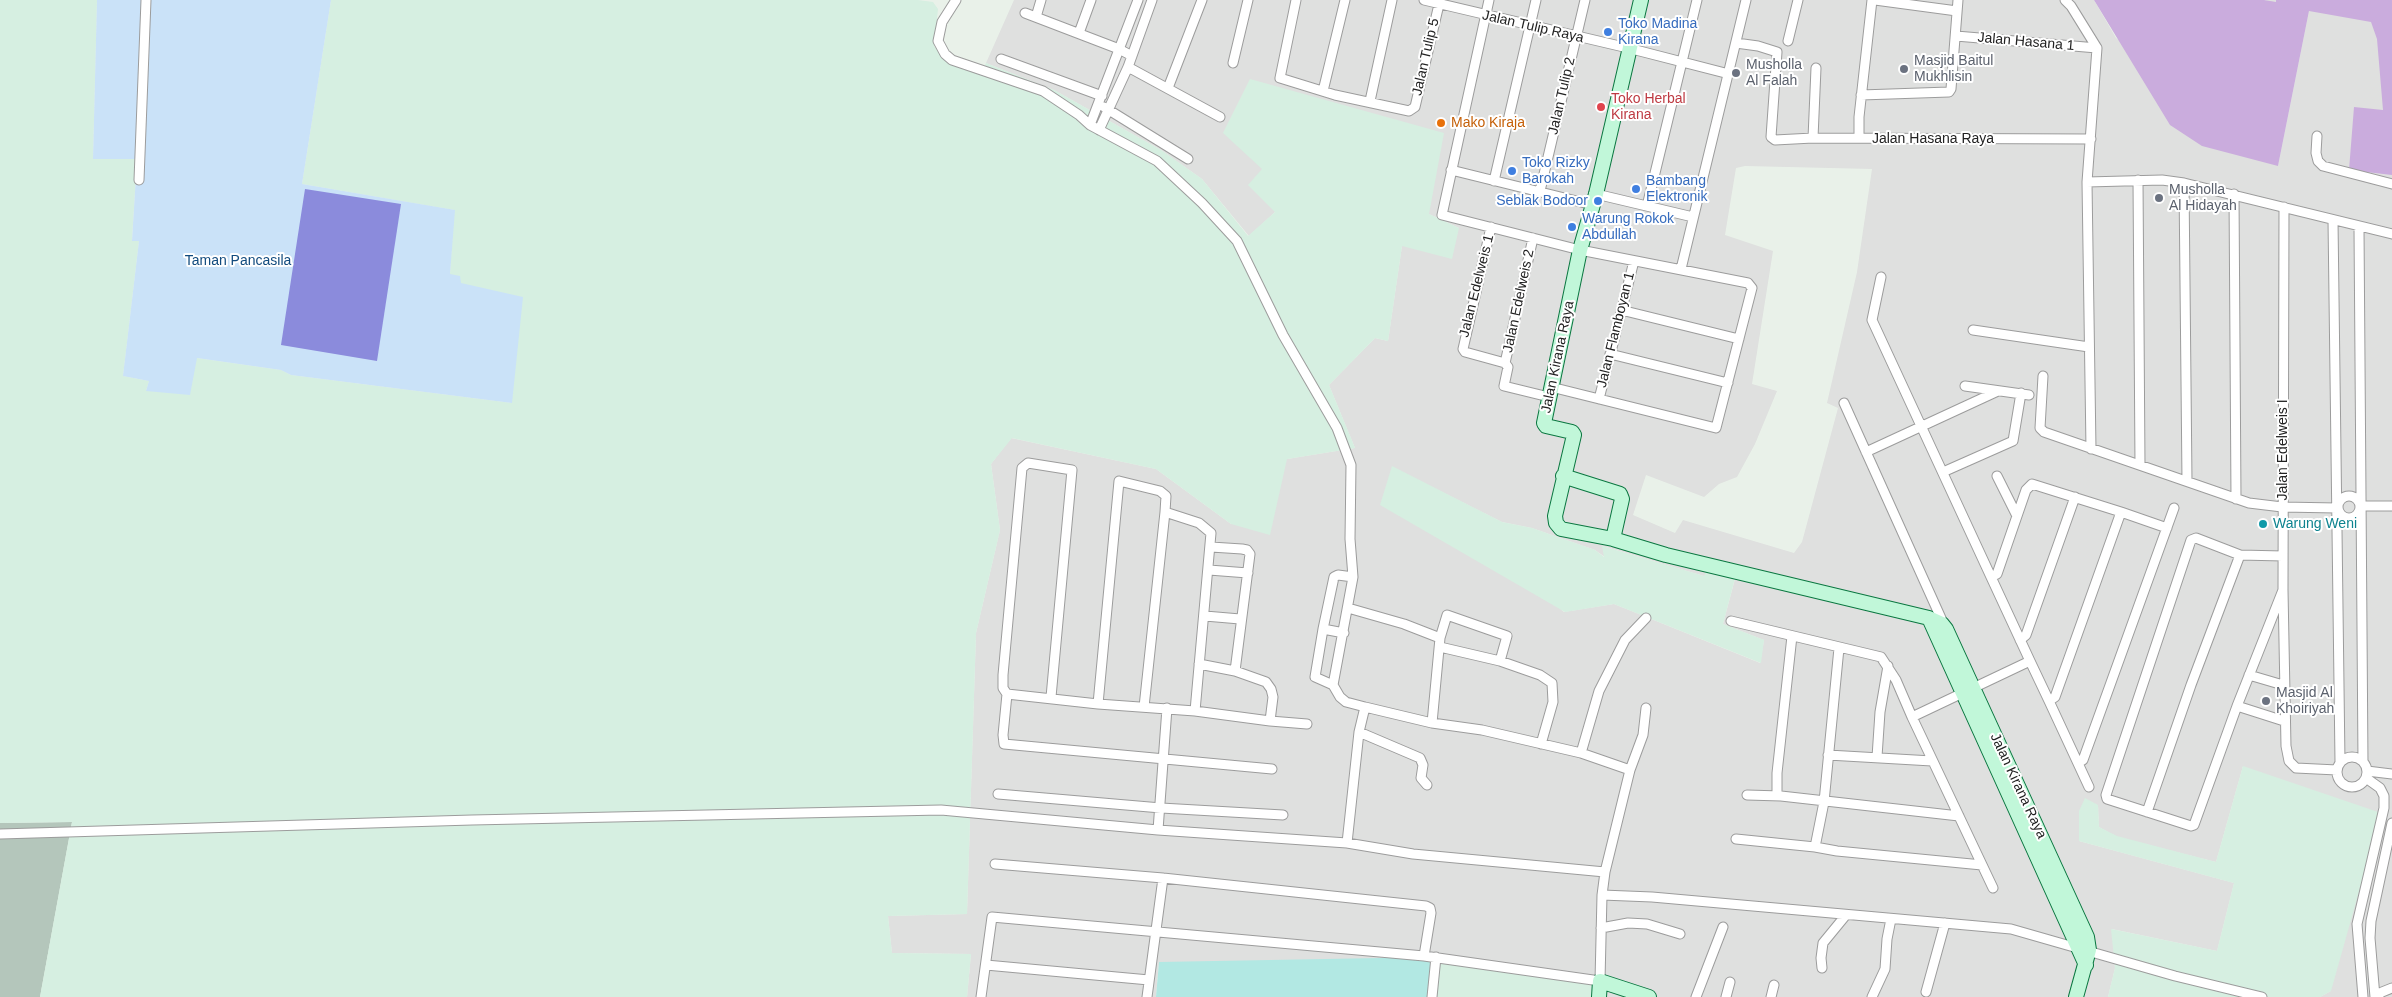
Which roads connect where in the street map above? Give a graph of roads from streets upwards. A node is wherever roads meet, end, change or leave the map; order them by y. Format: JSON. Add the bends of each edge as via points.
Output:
{"nodes":[{"id":1,"x":146,"y":0,"type":"edge"},
{"id":2,"x":956,"y":0,"type":"edge"},
{"id":3,"x":1041,"y":0,"type":"edge"},
{"id":4,"x":1091,"y":0,"type":"edge"},
{"id":5,"x":1138,"y":0,"type":"edge"},
{"id":6,"x":1152,"y":0,"type":"edge"},
{"id":7,"x":1202,"y":0,"type":"edge"},
{"id":8,"x":1248,"y":0,"type":"edge"},
{"id":9,"x":1296,"y":0,"type":"edge"},
{"id":10,"x":1345,"y":0,"type":"edge"},
{"id":11,"x":1392,"y":0,"type":"edge"},
{"id":12,"x":1424,"y":0,"type":"edge"},
{"id":13,"x":1489,"y":0,"type":"edge"},
{"id":14,"x":1536,"y":0,"type":"edge"},
{"id":15,"x":1585,"y":0,"type":"edge"},
{"id":16,"x":1641,"y":0,"type":"edge"},
{"id":17,"x":1697,"y":0,"type":"edge"},
{"id":18,"x":1746,"y":0,"type":"edge"},
{"id":19,"x":1798,"y":0,"type":"edge"},
{"id":20,"x":1874,"y":0,"type":"edge"},
{"id":21,"x":1958,"y":0,"type":"edge"},
{"id":22,"x":2065,"y":0,"type":"edge"},
{"id":23,"x":1439,"y":2,"type":"edge"},
{"id":24,"x":1957,"y":11,"type":"junction"},
{"id":25,"x":1025,"y":13,"type":"dead end"},
{"id":26,"x":1485,"y":16,"type":"junction"},
{"id":27,"x":1036,"y":17,"type":"junction"},
{"id":28,"x":1530,"y":26,"type":"junction"},
{"id":29,"x":1079,"y":34,"type":"junction"},
{"id":30,"x":1956,"y":36,"type":"junction"},
{"id":31,"x":1576,"y":37,"type":"junction"},
{"id":32,"x":1788,"y":41,"type":"dead end"},
{"id":33,"x":1736,"y":43,"type":"junction"},
{"id":34,"x":1628,"y":48,"type":"junction"},
{"id":35,"x":2097,"y":48,"type":"junction"},
{"id":36,"x":1120,"y":49,"type":"junction"},
{"id":37,"x":1132,"y":56,"type":"junction"},
{"id":38,"x":1001,"y":59,"type":"dead end"},
{"id":39,"x":1682,"y":61,"type":"junction"},
{"id":40,"x":1233,"y":63,"type":"dead end"},
{"id":41,"x":1128,"y":67,"type":"junction"},
{"id":42,"x":1816,"y":68,"type":"dead end"},
{"id":43,"x":1729,"y":74,"type":"junction"},
{"id":44,"x":1168,"y":88,"type":"junction"},
{"id":45,"x":1323,"y":92,"type":"junction"},
{"id":46,"x":1862,"y":95,"type":"junction"},
{"id":47,"x":1100,"y":100,"type":"junction"},
{"id":48,"x":1370,"y":101,"type":"junction"},
{"id":49,"x":1109,"y":110,"type":"junction"},
{"id":50,"x":1220,"y":117,"type":"dead end"},
{"id":51,"x":1090,"y":125,"type":"junction"},
{"id":52,"x":1099,"y":130,"type":"junction"},
{"id":53,"x":2317,"y":136,"type":"dead end"},
{"id":54,"x":1814,"y":138,"type":"junction"},
{"id":55,"x":1859,"y":138,"type":"junction"},
{"id":56,"x":2091,"y":139,"type":"junction"},
{"id":57,"x":1188,"y":159,"type":"dead end"},
{"id":58,"x":1451,"y":170,"type":"junction"},
{"id":59,"x":139,"y":180,"type":"dead end"},
{"id":60,"x":1494,"y":180,"type":"junction"},
{"id":61,"x":2138,"y":180,"type":"junction"},
{"id":62,"x":2087,"y":182,"type":"junction"},
{"id":63,"x":2184,"y":183,"type":"junction"},
{"id":64,"x":2392,"y":184,"type":"edge"},
{"id":65,"x":1540,"y":192,"type":"junction"},
{"id":66,"x":2234,"y":194,"type":"junction"},
{"id":67,"x":1595,"y":200,"type":"junction"},
{"id":68,"x":1648,"y":206,"type":"junction"},
{"id":69,"x":2284,"y":207,"type":"junction"},
{"id":70,"x":1693,"y":217,"type":"junction"},
{"id":71,"x":2333,"y":220,"type":"junction"},
{"id":72,"x":1491,"y":227,"type":"junction"},
{"id":73,"x":2359,"y":228,"type":"junction"},
{"id":74,"x":2392,"y":234,"type":"edge"},
{"id":75,"x":1533,"y":238,"type":"junction"},
{"id":76,"x":1580,"y":250,"type":"junction"},
{"id":77,"x":1634,"y":261,"type":"junction"},
{"id":78,"x":1681,"y":269,"type":"junction"},
{"id":79,"x":1881,"y":277,"type":"dead end"},
{"id":80,"x":1621,"y":310,"type":"junction"},
{"id":81,"x":1973,"y":330,"type":"dead end"},
{"id":82,"x":1739,"y":339,"type":"junction"},
{"id":83,"x":2089,"y":347,"type":"junction"},
{"id":84,"x":1610,"y":354,"type":"junction"},
{"id":85,"x":1505,"y":363,"type":"junction"},
{"id":86,"x":2043,"y":376,"type":"dead end"},
{"id":87,"x":1728,"y":383,"type":"junction"},
{"id":88,"x":1966,"y":386,"type":"dead end"},
{"id":89,"x":1998,"y":390,"type":"junction"},
{"id":90,"x":1550,"y":392,"type":"junction"},
{"id":91,"x":1599,"y":399,"type":"junction"},
{"id":92,"x":1844,"y":403,"type":"dead end"},
{"id":93,"x":1921,"y":426,"type":"junction"},
{"id":94,"x":2091,"y":449,"type":"junction"},
{"id":95,"x":1866,"y":452,"type":"junction"},
{"id":96,"x":2140,"y":465,"type":"junction"},
{"id":97,"x":1943,"y":472,"type":"junction"},
{"id":98,"x":1563,"y":476,"type":"junction"},
{"id":99,"x":1997,"y":476,"type":"dead end"},
{"id":100,"x":2187,"y":481,"type":"junction"},
{"id":101,"x":2026,"y":490,"type":"junction"},
{"id":102,"x":2075,"y":497,"type":"junction"},
{"id":103,"x":2008,"y":499,"type":"junction"},
{"id":104,"x":2236,"y":499,"type":"junction"},
{"id":105,"x":2360,"y":506,"type":"junction"},
{"id":106,"x":2392,"y":506,"type":"edge"},
{"id":107,"x":2174,"y":508,"type":"dead end"},
{"id":108,"x":2282,"y":508,"type":"junction"},
{"id":109,"x":2337,"y":508,"type":"junction"},
{"id":110,"x":1166,"y":512,"type":"junction"},
{"id":111,"x":2121,"y":512,"type":"junction"},
{"id":112,"x":2017,"y":516,"type":"junction"},
{"id":113,"x":2167,"y":528,"type":"junction"},
{"id":114,"x":1613,"y":539,"type":"junction"},
{"id":115,"x":1210,"y":547,"type":"junction"},
{"id":116,"x":2240,"y":555,"type":"junction"},
{"id":117,"x":2284,"y":556,"type":"junction"},
{"id":118,"x":1209,"y":570,"type":"junction"},
{"id":119,"x":1248,"y":573,"type":"junction"},
{"id":120,"x":1353,"y":577,"type":"junction"},
{"id":121,"x":1991,"y":577,"type":"junction"},
{"id":122,"x":2282,"y":590,"type":"junction"},
{"id":123,"x":1348,"y":608,"type":"junction"},
{"id":124,"x":1205,"y":616,"type":"junction"},
{"id":125,"x":1646,"y":618,"type":"dead end"},
{"id":126,"x":1929,"y":618,"type":"junction"},
{"id":127,"x":1240,"y":619,"type":"junction"},
{"id":128,"x":1731,"y":621,"type":"dead end"},
{"id":129,"x":1323,"y":628,"type":"junction"},
{"id":130,"x":1946,"y":629,"type":"junction"},
{"id":131,"x":1344,"y":634,"type":"junction"},
{"id":132,"x":1792,"y":636,"type":"junction"},
{"id":133,"x":2020,"y":640,"type":"junction"},
{"id":134,"x":1440,"y":642,"type":"junction"},
{"id":135,"x":1839,"y":648,"type":"junction"},
{"id":136,"x":1500,"y":661,"type":"junction"},
{"id":137,"x":2030,"y":661,"type":"junction"},
{"id":138,"x":1199,"y":664,"type":"junction"},
{"id":139,"x":1888,"y":666,"type":"junction"},
{"id":140,"x":1235,"y":670,"type":"junction"},
{"id":141,"x":2249,"y":675,"type":"junction"},
{"id":142,"x":1333,"y":685,"type":"junction"},
{"id":143,"x":2283,"y":685,"type":"junction"},
{"id":144,"x":1967,"y":690,"type":"junction"},
{"id":145,"x":1007,"y":694,"type":"junction"},
{"id":146,"x":1051,"y":698,"type":"junction"},
{"id":147,"x":2049,"y":701,"type":"junction"},
{"id":148,"x":1098,"y":704,"type":"junction"},
{"id":149,"x":2237,"y":706,"type":"junction"},
{"id":150,"x":1144,"y":707,"type":"junction"},
{"id":151,"x":1365,"y":707,"type":"junction"},
{"id":152,"x":1167,"y":708,"type":"junction"},
{"id":153,"x":1646,"y":708,"type":"dead end"},
{"id":154,"x":1195,"y":711,"type":"junction"},
{"id":155,"x":1912,"y":717,"type":"junction"},
{"id":156,"x":1270,"y":721,"type":"junction"},
{"id":157,"x":2284,"y":721,"type":"junction"},
{"id":158,"x":1432,"y":723,"type":"junction"},
{"id":159,"x":1307,"y":724,"type":"dead end"},
{"id":160,"x":1359,"y":732,"type":"junction"},
{"id":161,"x":1541,"y":744,"type":"junction"},
{"id":162,"x":1581,"y":752,"type":"junction"},
{"id":163,"x":1828,"y":755,"type":"junction"},
{"id":164,"x":1877,"y":756,"type":"junction"},
{"id":165,"x":1164,"y":759,"type":"junction"},
{"id":166,"x":1932,"y":761,"type":"junction"},
{"id":167,"x":2364,"y":762,"type":"junction"},
{"id":168,"x":2078,"y":763,"type":"junction"},
{"id":169,"x":2339,"y":766,"type":"junction"},
{"id":170,"x":1272,"y":769,"type":"dead end"},
{"id":171,"x":1630,"y":770,"type":"junction"},
{"id":172,"x":2392,"y":774,"type":"edge"},
{"id":173,"x":2367,"y":775,"type":"junction"},
{"id":174,"x":1427,"y":785,"type":"dead end"},
{"id":175,"x":2089,"y":787,"type":"dead end"},
{"id":176,"x":998,"y":794,"type":"dead end"},
{"id":177,"x":1747,"y":795,"type":"dead end"},
{"id":178,"x":1777,"y":796,"type":"junction"},
{"id":179,"x":1824,"y":802,"type":"junction"},
{"id":180,"x":1161,"y":808,"type":"junction"},
{"id":181,"x":2147,"y":812,"type":"junction"},
{"id":182,"x":1283,"y":815,"type":"dead end"},
{"id":183,"x":1958,"y":816,"type":"junction"},
{"id":184,"x":2392,"y":823,"type":"edge"},
{"id":185,"x":1158,"y":830,"type":"junction"},
{"id":186,"x":0,"y":834,"type":"edge"},
{"id":187,"x":1736,"y":838,"type":"dead end"},
{"id":188,"x":1347,"y":843,"type":"junction"},
{"id":189,"x":1815,"y":847,"type":"junction"},
{"id":190,"x":995,"y":864,"type":"dead end"},
{"id":191,"x":1982,"y":865,"type":"junction"},
{"id":192,"x":1605,"y":872,"type":"junction"},
{"id":193,"x":1163,"y":878,"type":"junction"},
{"id":194,"x":1993,"y":888,"type":"dead end"},
{"id":195,"x":1602,"y":894,"type":"junction"},
{"id":196,"x":1846,"y":914,"type":"junction"},
{"id":197,"x":1891,"y":919,"type":"junction"},
{"id":198,"x":1945,"y":923,"type":"junction"},
{"id":199,"x":1723,"y":927,"type":"dead end"},
{"id":200,"x":1601,"y":928,"type":"junction"},
{"id":201,"x":1156,"y":931,"type":"junction"},
{"id":202,"x":1680,"y":934,"type":"dead end"},
{"id":203,"x":2083,"y":949,"type":"junction"},
{"id":204,"x":1424,"y":956,"type":"junction"},
{"id":205,"x":1436,"y":957,"type":"junction"},
{"id":206,"x":986,"y":965,"type":"junction"},
{"id":207,"x":1822,"y":968,"type":"dead end"},
{"id":208,"x":1149,"y":980,"type":"junction"},
{"id":209,"x":1600,"y":982,"type":"junction"},
{"id":210,"x":1730,"y":982,"type":"dead end"},
{"id":211,"x":1774,"y":985,"type":"dead end"},
{"id":212,"x":2392,"y":988,"type":"edge"},
{"id":213,"x":1926,"y":992,"type":"dead end"},
{"id":214,"x":981,"y":997,"type":"edge"},
{"id":215,"x":1147,"y":997,"type":"edge"},
{"id":216,"x":1432,"y":997,"type":"edge"},
{"id":217,"x":1599,"y":997,"type":"edge"},
{"id":218,"x":1649,"y":997,"type":"edge"},
{"id":219,"x":1696,"y":997,"type":"edge"},
{"id":220,"x":1726,"y":997,"type":"edge"},
{"id":221,"x":1771,"y":997,"type":"edge"},
{"id":222,"x":1872,"y":997,"type":"edge"},
{"id":223,"x":2076,"y":997,"type":"edge"},
{"id":224,"x":2262,"y":997,"type":"edge"},
{"id":225,"x":2363,"y":997,"type":"edge"},
{"id":226,"x":2375,"y":997,"type":"edge"}],
"edges":[{"from":1,"to":59,"type":"street"},
{"from":2,"to":51,"type":"street","via":[[940,27],[938,41],[945,54],[952,60],[1043,91]]},
{"from":3,"to":27,"type":"street"},
{"from":4,"to":29,"type":"street"},
{"from":5,"to":36,"type":"street"},
{"from":6,"to":37,"type":"street"},
{"from":7,"to":44,"type":"street"},
{"from":8,"to":40,"type":"street"},
{"from":9,"to":45,"type":"street","via":[[1280,78]]},
{"from":10,"to":45,"type":"street"},
{"from":11,"to":48,"type":"street"},
{"from":12,"to":23,"type":"street","name":"Jalan Tulip Raya"},
{"from":13,"to":26,"type":"street"},
{"from":14,"to":28,"type":"street"},
{"from":15,"to":31,"type":"street","name":"Jalan Tulip 2"},
{"from":16,"to":34,"type":"street","name":"Jalan Kirana Raya"},
{"from":17,"to":39,"type":"street"},
{"from":18,"to":33,"type":"street"},
{"from":19,"to":32,"type":"street"},
{"from":20,"to":24,"type":"street"},
{"from":20,"to":46,"type":"street"},
{"from":21,"to":24,"type":"street"},
{"from":22,"to":35,"type":"street"},
{"from":23,"to":26,"type":"street","name":"Jalan Tulip Raya"},
{"from":23,"to":48,"type":"street","name":"Jalan Tulip 5","via":[[1415,107],[1410,111]]},
{"from":24,"to":30,"type":"street"},
{"from":25,"to":27,"type":"street"},
{"from":26,"to":28,"type":"street","name":"Jalan Tulip Raya"},
{"from":26,"to":58,"type":"street"},
{"from":27,"to":29,"type":"street"},
{"from":28,"to":31,"type":"street","name":"Jalan Tulip Raya"},
{"from":28,"to":60,"type":"street"},
{"from":29,"to":36,"type":"street"},
{"from":30,"to":35,"type":"street","name":"Jalan Hasana 1"},
{"from":30,"to":46,"type":"street","via":[[1951,89],[1947,93]]},
{"from":31,"to":34,"type":"street","name":"Jalan Tulip Raya"},
{"from":31,"to":65,"type":"street","name":"Jalan Tulip 2"},
{"from":33,"to":43,"type":"street"},
{"from":33,"to":54,"type":"street","name":"Jalan Hasana Raya","via":[[1777,52],[1771,137],[1774,140]]},
{"from":34,"to":39,"type":"street","name":"Jalan Tulip Raya"},
{"from":34,"to":67,"type":"street","name":"Jalan Kirana Raya"},
{"from":35,"to":56,"type":"street"},
{"from":36,"to":37,"type":"street"},
{"from":36,"to":47,"type":"street"},
{"from":37,"to":41,"type":"street"},
{"from":38,"to":47,"type":"street"},
{"from":39,"to":43,"type":"street","name":"Jalan Tulip Raya"},
{"from":39,"to":68,"type":"street"},
{"from":41,"to":44,"type":"street"},
{"from":41,"to":49,"type":"street"},
{"from":42,"to":54,"type":"street"},
{"from":43,"to":70,"type":"street"},
{"from":44,"to":50,"type":"street"},
{"from":45,"to":48,"type":"street"},
{"from":46,"to":55,"type":"street"},
{"from":47,"to":49,"type":"street"},
{"from":47,"to":51,"type":"street"},
{"from":49,"to":52,"type":"street"},
{"from":49,"to":57,"type":"street"},
{"from":51,"to":52,"type":"street"},
{"from":52,"to":120,"type":"street","via":[[1157,161],[1237,241],[1347,451],[1351,465]]},
{"from":53,"to":64,"type":"street","via":[[2316,153],[2323,166]]},
{"from":54,"to":55,"type":"street","name":"Jalan Hasana Raya"},
{"from":55,"to":56,"type":"street","name":"Jalan Hasana Raya"},
{"from":56,"to":62,"type":"street"},
{"from":58,"to":60,"type":"street"},
{"from":58,"to":72,"type":"street","name":"Jalan Edelweis 1","via":[[1442,215]]},
{"from":60,"to":65,"type":"street"},
{"from":61,"to":62,"type":"street"},
{"from":61,"to":63,"type":"street"},
{"from":61,"to":96,"type":"street"},
{"from":62,"to":83,"type":"street"},
{"from":63,"to":66,"type":"street"},
{"from":63,"to":100,"type":"street"},
{"from":65,"to":67,"type":"street"},
{"from":66,"to":69,"type":"street"},
{"from":66,"to":104,"type":"street"},
{"from":67,"to":68,"type":"street"},
{"from":67,"to":76,"type":"street","name":"Jalan Kirana Raya"},
{"from":68,"to":70,"type":"street"},
{"from":69,"to":71,"type":"street"},
{"from":69,"to":108,"type":"street","name":"Jalan Edelweis I"},
{"from":70,"to":78,"type":"street"},
{"from":71,"to":73,"type":"street"},
{"from":71,"to":109,"type":"street"},
{"from":72,"to":75,"type":"street","name":"Jalan Edelweis 1"},
{"from":72,"to":85,"type":"street","name":"Jalan Edelweis 1","via":[[1462,346],[1465,352]]},
{"from":73,"to":74,"type":"street"},
{"from":73,"to":105,"type":"street"},
{"from":75,"to":76,"type":"street","name":"Jalan Edelweis 1"},
{"from":75,"to":85,"type":"street","name":"Jalan Edelweis 2"},
{"from":76,"to":77,"type":"street","name":"Jalan Edelweis 1"},
{"from":76,"to":90,"type":"street","name":"Jalan Kirana Raya"},
{"from":77,"to":78,"type":"street","name":"Jalan Edelweis 1"},
{"from":77,"to":80,"type":"street","name":"Jalan Flamboyan 1"},
{"from":78,"to":82,"type":"street","name":"Jalan Edelweis 1","via":[[1750,285],[1752,288]]},
{"from":79,"to":93,"type":"street","via":[[1872,320]]},
{"from":80,"to":82,"type":"street"},
{"from":80,"to":84,"type":"street","name":"Jalan Flamboyan 1"},
{"from":81,"to":83,"type":"street"},
{"from":82,"to":87,"type":"street"},
{"from":83,"to":94,"type":"street"},
{"from":84,"to":87,"type":"street"},
{"from":84,"to":91,"type":"street","name":"Jalan Flamboyan 1"},
{"from":85,"to":90,"type":"street","name":"Jalan Edelweis 2","via":[[1508,367],[1504,386]]},
{"from":86,"to":94,"type":"street","via":[[2041,431]]},
{"from":87,"to":91,"type":"street","via":[[1715,428]]},
{"from":88,"to":89,"type":"street"},
{"from":89,"to":93,"type":"street"},
{"from":89,"to":97,"type":"street","via":[[2025,394],[2013,441]]},
{"from":90,"to":91,"type":"street"},
{"from":90,"to":98,"type":"street","name":"Jalan Kirana Raya","via":[[1545,425],[1574,435]]},
{"from":92,"to":95,"type":"street"},
{"from":93,"to":95,"type":"street"},
{"from":93,"to":97,"type":"street"},
{"from":94,"to":96,"type":"street"},
{"from":95,"to":130,"type":"street"},
{"from":96,"to":100,"type":"street"},
{"from":97,"to":121,"type":"street"},
{"from":98,"to":114,"type":"street","via":[[1620,494],[1622,498]]},
{"from":98,"to":114,"type":"street","via":[[1556,523],[1561,529]]},
{"from":99,"to":103,"type":"street"},
{"from":100,"to":104,"type":"street"},
{"from":101,"to":102,"type":"street","via":[[2037,484]]},
{"from":101,"to":103,"type":"street"},
{"from":101,"to":112,"type":"street"},
{"from":102,"to":111,"type":"street"},
{"from":102,"to":133,"type":"street","via":[[2026,635]]},
{"from":103,"to":112,"type":"street"},
{"from":104,"to":108,"type":"street"},
{"from":105,"to":106,"type":"street"},
{"from":105,"to":109,"type":"street","via":[[2359,512],[2349,518]]},
{"from":105,"to":109,"type":"street","via":[[2352,496],[2345,496]]},
{"from":105,"to":167,"type":"street"},
{"from":107,"to":113,"type":"street"},
{"from":108,"to":109,"type":"street"},
{"from":108,"to":117,"type":"street","name":"Jalan Edelweis I"},
{"from":109,"to":169,"type":"street"},
{"from":110,"to":115,"type":"street","via":[[1188,518],[1209,529],[1212,535]]},
{"from":110,"to":148,"type":"street","via":[[1166,496],[1160,491],[1119,481]]},
{"from":110,"to":150,"type":"street"},
{"from":111,"to":113,"type":"street"},
{"from":111,"to":147,"type":"street","via":[[2055,697]]},
{"from":112,"to":121,"type":"street","via":[[1997,574]]},
{"from":113,"to":168,"type":"street","via":[[2083,760]]},
{"from":114,"to":126,"type":"street","via":[[1666,555]]},
{"from":115,"to":118,"type":"street"},
{"from":115,"to":119,"type":"street","via":[[1247,550],[1250,554]]},
{"from":116,"to":117,"type":"street"},
{"from":116,"to":181,"type":"street"},
{"from":116,"to":181,"type":"street","via":[[2196,538],[2190,542],[2106,795],[2108,800]]},
{"from":117,"to":122,"type":"street","name":"Jalan Edelweis I"},
{"from":118,"to":119,"type":"street"},
{"from":118,"to":124,"type":"street"},
{"from":119,"to":127,"type":"street"},
{"from":120,"to":123,"type":"street"},
{"from":120,"to":129,"type":"street","via":[[1334,577]]},
{"from":121,"to":133,"type":"street"},
{"from":122,"to":141,"type":"street"},
{"from":122,"to":143,"type":"street","name":"Jalan Edelweis I"},
{"from":123,"to":131,"type":"street"},
{"from":123,"to":134,"type":"street","via":[[1404,624]]},
{"from":124,"to":127,"type":"street"},
{"from":124,"to":138,"type":"street"},
{"from":125,"to":162,"type":"street","via":[[1625,640],[1602,684]]},
{"from":126,"to":130,"type":"street"},
{"from":126,"to":144,"type":"street","name":"Jalan Kirana Raya"},
{"from":127,"to":140,"type":"street"},
{"from":128,"to":132,"type":"street"},
{"from":129,"to":131,"type":"street"},
{"from":129,"to":142,"type":"street","via":[[1315,677]]},
{"from":130,"to":144,"type":"street","name":"Jalan Kirana Raya"},
{"from":131,"to":142,"type":"street"},
{"from":132,"to":135,"type":"street"},
{"from":132,"to":178,"type":"street"},
{"from":133,"to":137,"type":"street"},
{"from":134,"to":136,"type":"street"},
{"from":134,"to":136,"type":"street","via":[[1450,614],[1507,636]]},
{"from":134,"to":158,"type":"street"},
{"from":135,"to":139,"type":"street","via":[[1879,656]]},
{"from":135,"to":163,"type":"street"},
{"from":136,"to":161,"type":"street","via":[[1540,675],[1552,683],[1553,702]]},
{"from":137,"to":144,"type":"street"},
{"from":137,"to":147,"type":"street"},
{"from":138,"to":140,"type":"street"},
{"from":138,"to":154,"type":"street"},
{"from":139,"to":155,"type":"street"},
{"from":139,"to":164,"type":"street"},
{"from":140,"to":156,"type":"street","via":[[1266,682],[1272,698]]},
{"from":141,"to":143,"type":"street"},
{"from":141,"to":149,"type":"street"},
{"from":142,"to":151,"type":"street","via":[[1342,700]]},
{"from":143,"to":157,"type":"street","name":"Jalan Edelweis I"},
{"from":144,"to":155,"type":"street"},
{"from":144,"to":203,"type":"street","name":"Jalan Kirana Raya","via":[[2082,924]]},
{"from":145,"to":146,"type":"street"},
{"from":145,"to":146,"type":"street","via":[[1003,688],[1003,675],[1022,468],[1031,463],[1072,470]]},
{"from":145,"to":165,"type":"street","via":[[1004,744]]},
{"from":146,"to":148,"type":"street"},
{"from":147,"to":168,"type":"street"},
{"from":148,"to":150,"type":"street"},
{"from":149,"to":157,"type":"street"},
{"from":149,"to":181,"type":"street","via":[[2194,825]]},
{"from":150,"to":152,"type":"street"},
{"from":151,"to":158,"type":"street"},
{"from":151,"to":160,"type":"street"},
{"from":152,"to":154,"type":"street"},
{"from":152,"to":165,"type":"street"},
{"from":153,"to":171,"type":"street","via":[[1643,735]]},
{"from":154,"to":156,"type":"street"},
{"from":155,"to":166,"type":"street"},
{"from":156,"to":159,"type":"street"},
{"from":157,"to":169,"type":"street","name":"Jalan Edelweis I","via":[[2287,754],[2292,766]]},
{"from":158,"to":161,"type":"street","via":[[1482,730]]},
{"from":160,"to":174,"type":"street","via":[[1420,758],[1423,765],[1421,778]]},
{"from":160,"to":188,"type":"street"},
{"from":161,"to":162,"type":"street"},
{"from":162,"to":171,"type":"street"},
{"from":163,"to":164,"type":"street"},
{"from":163,"to":179,"type":"street"},
{"from":164,"to":166,"type":"street"},
{"from":165,"to":170,"type":"street"},
{"from":165,"to":180,"type":"street"},
{"from":166,"to":183,"type":"street"},
{"from":167,"to":169,"type":"street","via":[[2354,756],[2344,758]]},
{"from":167,"to":173,"type":"street"},
{"from":168,"to":175,"type":"street"},
{"from":169,"to":173,"type":"street","via":[[2341,782],[2348,787],[2360,785]]},
{"from":171,"to":192,"type":"street"},
{"from":172,"to":173,"type":"street"},
{"from":173,"to":225,"type":"street","via":[[2380,788],[2384,808],[2358,924]]},
{"from":176,"to":180,"type":"street"},
{"from":177,"to":178,"type":"street"},
{"from":178,"to":179,"type":"street"},
{"from":179,"to":183,"type":"street"},
{"from":179,"to":189,"type":"street"},
{"from":180,"to":182,"type":"street"},
{"from":180,"to":185,"type":"street"},
{"from":183,"to":191,"type":"street"},
{"from":184,"to":226,"type":"street","via":[[2370,921]]},
{"from":185,"to":186,"type":"street","via":[[941,810]]},
{"from":185,"to":188,"type":"street"},
{"from":187,"to":189,"type":"street"},
{"from":188,"to":192,"type":"street","via":[[1413,854]]},
{"from":189,"to":191,"type":"street"},
{"from":190,"to":193,"type":"street"},
{"from":191,"to":194,"type":"street"},
{"from":192,"to":195,"type":"street"},
{"from":193,"to":201,"type":"street"},
{"from":193,"to":204,"type":"street","via":[[1426,906],[1431,913]]},
{"from":195,"to":196,"type":"street"},
{"from":195,"to":200,"type":"street"},
{"from":196,"to":197,"type":"street"},
{"from":196,"to":207,"type":"street","via":[[1824,943],[1820,958]]},
{"from":197,"to":198,"type":"street"},
{"from":197,"to":222,"type":"street","via":[[1886,939],[1885,969]]},
{"from":198,"to":203,"type":"street","via":[[2012,929]]},
{"from":198,"to":213,"type":"street"},
{"from":199,"to":219,"type":"street"},
{"from":200,"to":202,"type":"street","via":[[1628,923],[1647,924]]},
{"from":200,"to":209,"type":"street"},
{"from":201,"to":204,"type":"street"},
{"from":201,"to":206,"type":"street","via":[[992,917]]},
{"from":201,"to":208,"type":"street"},
{"from":203,"to":223,"type":"street","name":"Jalan Kirana Raya","via":[[2086,965]]},
{"from":203,"to":224,"type":"street"},
{"from":204,"to":205,"type":"street"},
{"from":205,"to":209,"type":"street"},
{"from":205,"to":216,"type":"street"},
{"from":206,"to":208,"type":"street"},
{"from":206,"to":214,"type":"street"},
{"from":208,"to":215,"type":"street"},
{"from":209,"to":217,"type":"street"},
{"from":209,"to":218,"type":"street"},
{"from":210,"to":220,"type":"street"},
{"from":211,"to":221,"type":"street"},
{"from":212,"to":226,"type":"street"}]}
